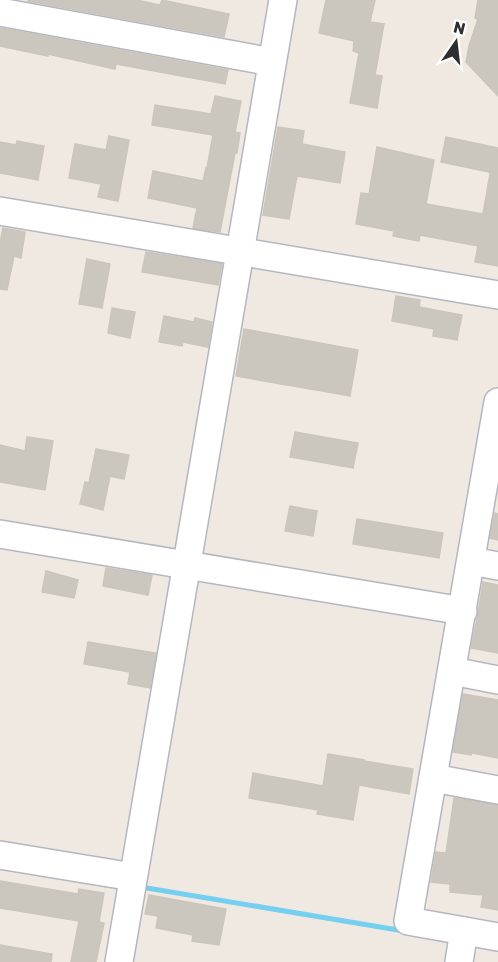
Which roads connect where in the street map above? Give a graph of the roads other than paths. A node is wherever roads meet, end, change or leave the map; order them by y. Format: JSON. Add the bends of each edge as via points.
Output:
{"nodes":[{"id":1,"x":283,"y":0,"type":"edge"},
{"id":2,"x":0,"y":12,"type":"edge"},
{"id":3,"x":272,"y":62,"type":"junction"},
{"id":4,"x":0,"y":211,"type":"edge"},
{"id":5,"x":241,"y":252,"type":"junction"},
{"id":6,"x":498,"y":295,"type":"edge"},
{"id":7,"x":498,"y":402,"type":"edge"},
{"id":8,"x":494,"y":455,"type":"edge"},
{"id":9,"x":0,"y":534,"type":"edge"},
{"id":10,"x":471,"y":561,"type":"junction"},
{"id":11,"x":186,"y":566,"type":"junction"},
{"id":12,"x":498,"y":566,"type":"edge"},
{"id":13,"x":462,"y":611,"type":"junction"},
{"id":14,"x":452,"y":672,"type":"junction"},
{"id":15,"x":498,"y":680,"type":"edge"},
{"id":16,"x":432,"y":778,"type":"junction"},
{"id":17,"x":498,"y":790,"type":"edge"},
{"id":18,"x":0,"y":855,"type":"edge"},
{"id":19,"x":133,"y":877,"type":"junction"},
{"id":20,"x":464,"y":931,"type":"junction"},
{"id":21,"x":498,"y":937,"type":"edge"},
{"id":22,"x":119,"y":962,"type":"edge"},
{"id":23,"x":459,"y":962,"type":"edge"}],
"edges":[{"from":1,"to":3,"type":"street"},
{"from":2,"to":3,"type":"street"},
{"from":3,"to":5,"type":"street"},
{"from":4,"to":5,"type":"street"},
{"from":5,"to":6,"type":"street"},
{"from":5,"to":11,"type":"street"},
{"from":7,"to":8,"type":"street"},
{"from":8,"to":10,"type":"street"},
{"from":9,"to":11,"type":"street"},
{"from":10,"to":12,"type":"street"},
{"from":10,"to":13,"type":"street"},
{"from":11,"to":13,"type":"street"},
{"from":11,"to":19,"type":"street"},
{"from":13,"to":14,"type":"street"},
{"from":14,"to":15,"type":"street"},
{"from":14,"to":16,"type":"street"},
{"from":16,"to":17,"type":"street"},
{"from":16,"to":20,"type":"street","via":[[408,921]]},
{"from":18,"to":19,"type":"street"},
{"from":19,"to":22,"type":"street"},
{"from":20,"to":21,"type":"street"},
{"from":20,"to":23,"type":"street"}]}
